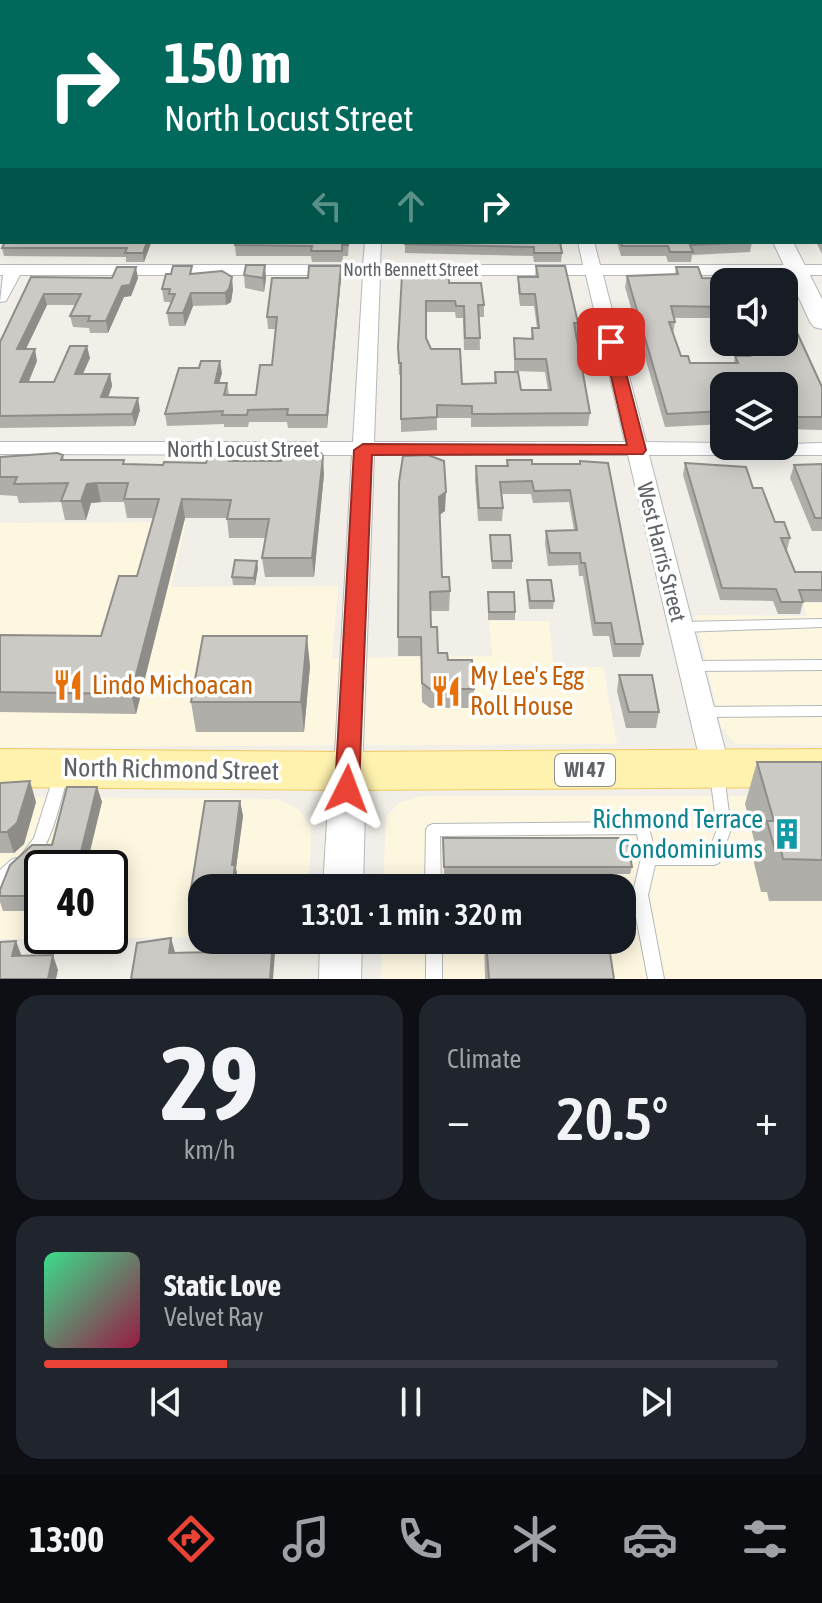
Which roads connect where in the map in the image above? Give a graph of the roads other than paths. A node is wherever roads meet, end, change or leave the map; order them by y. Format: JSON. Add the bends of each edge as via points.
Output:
{"nodes":[{"id":1,"x":373,"y":244,"type":"edge"},
{"id":2,"x":586,"y":244,"type":"edge"},
{"id":3,"x":784,"y":244,"type":"edge"},
{"id":4,"x":796,"y":268,"type":"edge"},
{"id":5,"x":7,"y":270,"type":"edge"},
{"id":6,"x":372,"y":270,"type":"junction"},
{"id":7,"x":710,"y":270,"type":"edge"},
{"id":8,"x":798,"y":270,"type":"edge"},
{"id":9,"x":822,"y":270,"type":"edge"},
{"id":10,"x":593,"y":271,"type":"junction"},
{"id":11,"x":798,"y":272,"type":"edge"},
{"id":12,"x":0,"y":297,"type":"edge"},
{"id":13,"x":822,"y":322,"type":"edge"},
{"id":14,"x":0,"y":448,"type":"edge"},
{"id":15,"x":822,"y":449,"type":"edge"},
{"id":16,"x":363,"y":450,"type":"junction"},
{"id":17,"x":637,"y":450,"type":"junction"},
{"id":18,"x":822,"y":623,"type":"edge"},
{"id":19,"x":681,"y":627,"type":"junction"},
{"id":20,"x":822,"y":665,"type":"edge"},
{"id":21,"x":691,"y":666,"type":"junction"},
{"id":22,"x":822,"y":711,"type":"edge"},
{"id":23,"x":702,"y":713,"type":"junction"},
{"id":24,"x":0,"y":768,"type":"edge"},
{"id":25,"x":63,"y":768,"type":"junction"},
{"id":26,"x":822,"y":768,"type":"edge"},
{"id":27,"x":716,"y":769,"type":"junction"},
{"id":28,"x":348,"y":771,"type":"junction"},
{"id":29,"x":649,"y":858,"type":"junction"},
{"id":30,"x":344,"y":874,"type":"edge"},
{"id":31,"x":433,"y":874,"type":"edge"},
{"id":32,"x":0,"y":886,"type":"edge"},
{"id":33,"x":636,"y":895,"type":"edge"},
{"id":34,"x":640,"y":895,"type":"junction"},
{"id":35,"x":341,"y":954,"type":"edge"},
{"id":36,"x":434,"y":954,"type":"edge"},
{"id":37,"x":340,"y":979,"type":"edge"},
{"id":38,"x":434,"y":979,"type":"edge"},
{"id":39,"x":656,"y":979,"type":"edge"}],
"edges":[{"from":1,"to":6,"type":"street"},
{"from":2,"to":10,"type":"street","name":"West Harris Street"},
{"from":3,"to":4,"type":"street"},
{"from":5,"to":6,"type":"street","name":"North Bennett Street"},
{"from":5,"to":12,"type":"street"},
{"from":6,"to":10,"type":"street","name":"North Bennett Street"},
{"from":6,"to":16,"type":"street"},
{"from":7,"to":10,"type":"street","name":"North Bennett Street"},
{"from":8,"to":9,"type":"street","name":"North Bennett Street"},
{"from":10,"to":17,"type":"street","name":"West Harris Street"},
{"from":11,"to":13,"type":"street"},
{"from":14,"to":16,"type":"street","name":"North Locust Street"},
{"from":15,"to":17,"type":"street","name":"North Locust Street"},
{"from":16,"to":17,"type":"street","name":"North Locust Street"},
{"from":16,"to":28,"type":"street"},
{"from":17,"to":19,"type":"street","name":"West Harris Street"},
{"from":18,"to":19,"type":"lane"},
{"from":19,"to":21,"type":"street","name":"West Harris Street"},
{"from":20,"to":21,"type":"lane"},
{"from":21,"to":23,"type":"street","name":"West Harris Street"},
{"from":22,"to":23,"type":"lane"},
{"from":23,"to":27,"type":"street","name":"West Harris Street"},
{"from":24,"to":25,"type":"main road","name":"North Richmond Street","number":"WI 47"},
{"from":25,"to":28,"type":"main road","name":"North Richmond Street","number":"WI 47"},
{"from":25,"to":32,"type":"lane","via":[[41,841]]},
{"from":26,"to":27,"type":"main road","name":"North Richmond Street","number":"WI 47"},
{"from":27,"to":28,"type":"main road","name":"North Richmond Street","number":"WI 47"},
{"from":27,"to":29,"type":"lane","via":[[724,829],[714,858]]},
{"from":28,"to":30,"type":"street"},
{"from":29,"to":31,"type":"lane","via":[[643,828],[433,830]]},
{"from":29,"to":34,"type":"lane"},
{"from":33,"to":34,"type":"lane"},
{"from":34,"to":39,"type":"lane"},
{"from":35,"to":37,"type":"street"},
{"from":36,"to":38,"type":"lane"}]}
